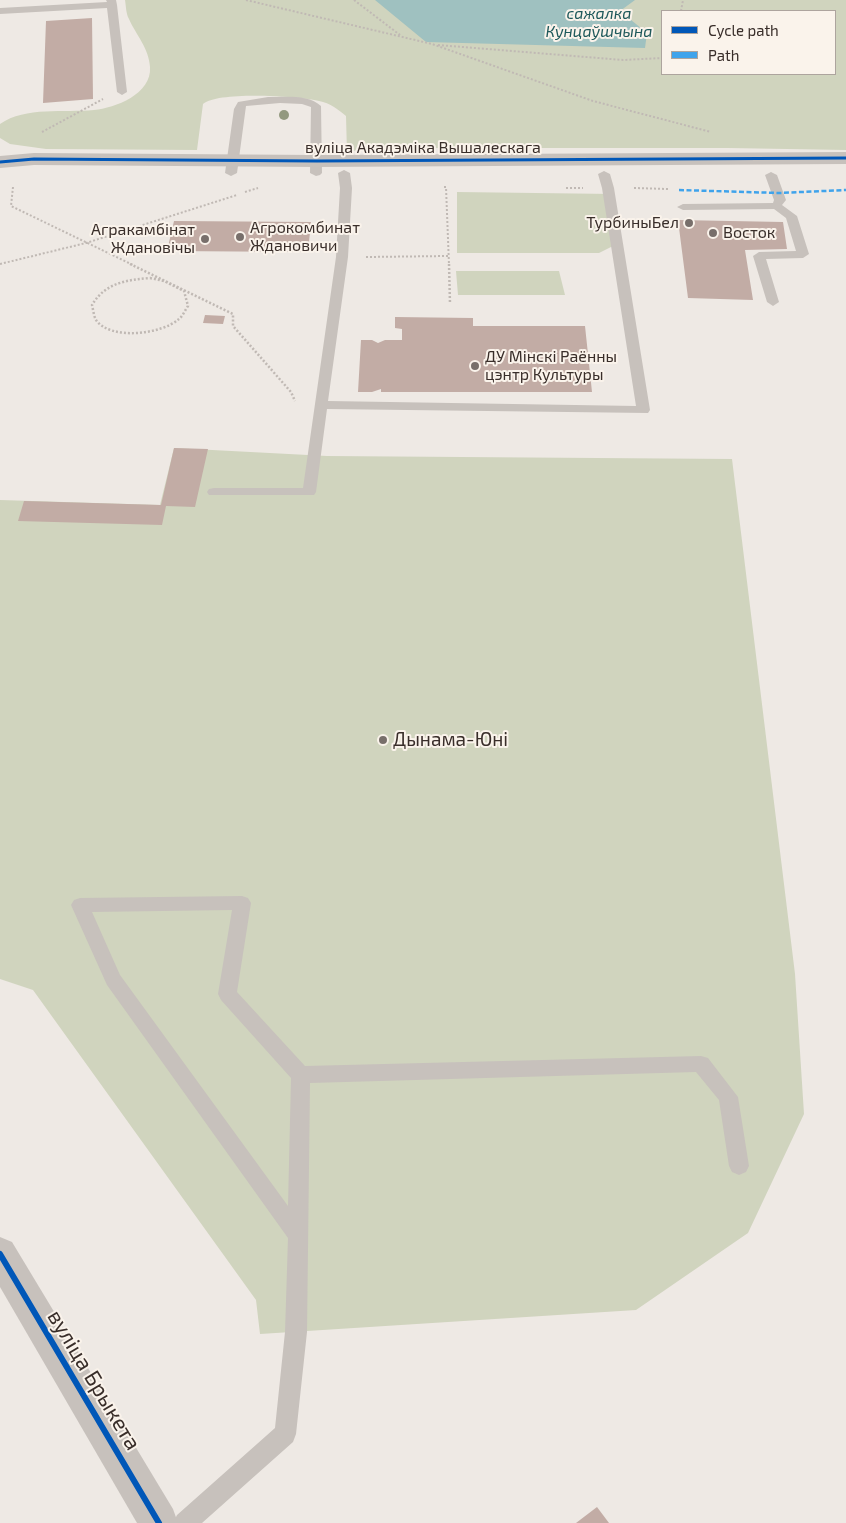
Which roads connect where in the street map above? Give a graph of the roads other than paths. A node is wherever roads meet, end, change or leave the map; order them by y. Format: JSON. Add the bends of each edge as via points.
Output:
{"nodes":[{"id":1,"x":112,"y":2,"type":"edge"},
{"id":2,"x":0,"y":11,"type":"edge"},
{"id":3,"x":122,"y":92,"type":"dead end"},
{"id":4,"x":846,"y":158,"type":"edge"},
{"id":5,"x":0,"y":162,"type":"edge"},
{"id":6,"x":232,"y":166,"type":"junction"},
{"id":7,"x":316,"y":167,"type":"junction"},
{"id":8,"x":0,"y":171,"type":"edge"},
{"id":9,"x":344,"y":174,"type":"junction"},
{"id":10,"x":770,"y":175,"type":"junction"},
{"id":11,"x":846,"y":175,"type":"edge"},
{"id":12,"x":606,"y":181,"type":"junction"},
{"id":13,"x":776,"y":206,"type":"junction"},
{"id":14,"x":683,"y":207,"type":"road end"},
{"id":15,"x":772,"y":302,"type":"dead end"},
{"id":16,"x":320,"y":405,"type":"junction"},
{"id":17,"x":214,"y":492,"type":"dead end"},
{"id":18,"x":301,"y":1075,"type":"junction"},
{"id":19,"x":739,"y":1166,"type":"dead end"},
{"id":20,"x":298,"y":1236,"type":"junction"},
{"id":21,"x":0,"y":1254,"type":"edge"},
{"id":22,"x":159,"y":1523,"type":"edge"},
{"id":23,"x":185,"y":1523,"type":"edge"}],
"edges":[{"from":1,"to":2,"type":"lane"},
{"from":1,"to":3,"type":"lane"},
{"from":4,"to":7,"type":"street","name":"вуліца Акадэміка Вышалескага"},
{"from":5,"to":6,"type":"street","name":"вуліца Акадэміка Вышалескага","via":[[34,159]]},
{"from":6,"to":7,"type":"street","name":"вуліца Акадэміка Вышалескага"},
{"from":6,"to":7,"type":"lane","via":[[239,109],[251,101],[313,104],[317,110]]},
{"from":6,"to":8,"type":"street","name":"вуліца Акадэміка Вышалескага","via":[[35,174]]},
{"from":7,"to":9,"type":"street","name":"вуліца Акадэміка Вышалескага"},
{"from":9,"to":12,"type":"street","name":"вуліца Акадэміка Вышалескага"},
{"from":9,"to":16,"type":"lane","via":[[342,257]]},
{"from":10,"to":11,"type":"street","name":"вуліца Акадэміка Вышалескага"},
{"from":10,"to":12,"type":"street","name":"вуліца Акадэміка Вышалескага"},
{"from":10,"to":13,"type":"lane","via":[[780,200]]},
{"from":12,"to":16,"type":"lane","via":[[643,410]]},
{"from":13,"to":14,"type":"lane"},
{"from":13,"to":15,"type":"lane","via":[[791,216],[803,254],[760,256]]},
{"from":16,"to":17,"type":"lane","via":[[308,492]]},
{"from":18,"to":19,"type":"lane","via":[[701,1064],[728,1097]]},
{"from":18,"to":20,"type":"lane"},
{"from":18,"to":20,"type":"lane","via":[[227,994],[242,903],[80,905],[113,980]]},
{"from":20,"to":23,"type":"lane","via":[[296,1332],[285,1434]]},
{"from":21,"to":22,"type":"street","name":"вуліца Брыкета"}]}
